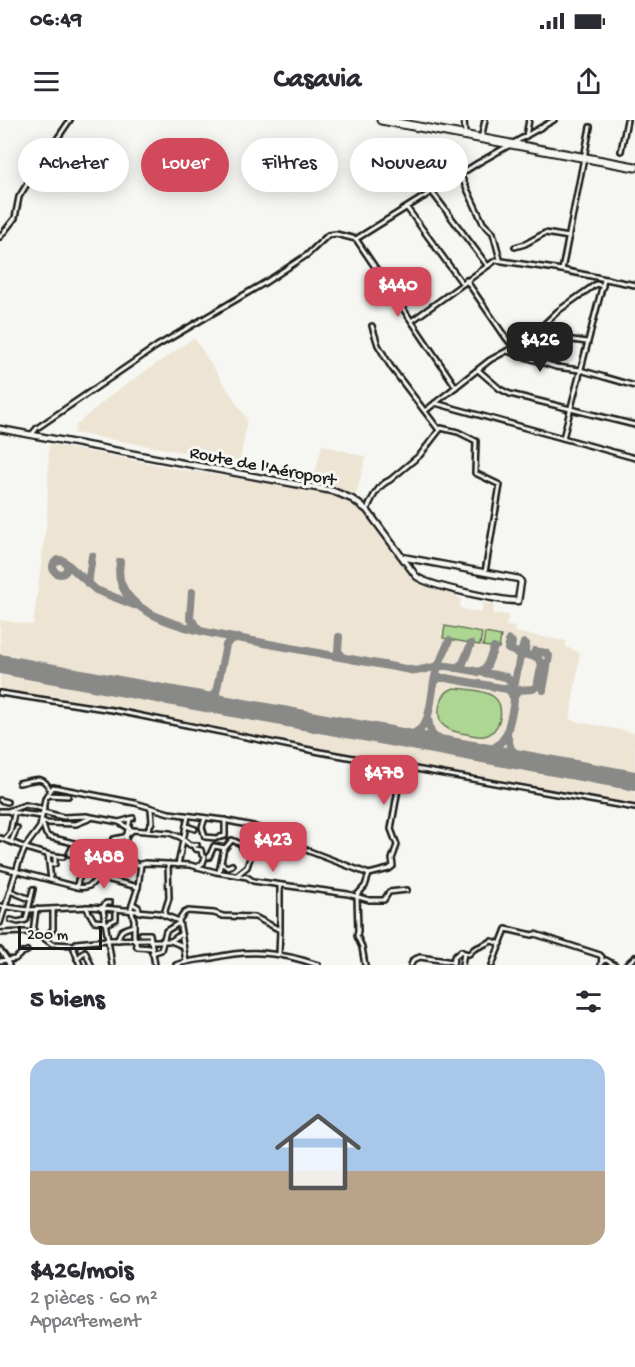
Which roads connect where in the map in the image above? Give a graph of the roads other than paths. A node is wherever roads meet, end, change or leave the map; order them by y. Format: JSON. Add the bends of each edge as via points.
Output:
{"nodes":[{"id":1,"x":69,"y":120,"type":"edge"},
{"id":2,"x":381,"y":120,"type":"edge"},
{"id":3,"x":464,"y":120,"type":"edge"},
{"id":4,"x":485,"y":120,"type":"edge"},
{"id":5,"x":530,"y":120,"type":"edge"},
{"id":6,"x":554,"y":120,"type":"edge"},
{"id":7,"x":627,"y":120,"type":"edge"},
{"id":8,"x":396,"y":121,"type":"edge"},
{"id":9,"x":590,"y":127,"type":"dead end"},
{"id":10,"x":465,"y":134,"type":"junction"},
{"id":11,"x":526,"y":136,"type":"junction"},
{"id":12,"x":481,"y":139,"type":"junction"},
{"id":13,"x":512,"y":145,"type":"junction"},
{"id":14,"x":621,"y":152,"type":"dead end"},
{"id":15,"x":586,"y":158,"type":"junction"},
{"id":16,"x":635,"y":167,"type":"edge"},
{"id":17,"x":468,"y":169,"type":"edge"},
{"id":18,"x":468,"y":191,"type":"edge"},
{"id":19,"x":432,"y":192,"type":"joint"},
{"id":20,"x":407,"y":208,"type":"junction"},
{"id":21,"x":0,"y":237,"type":"edge"},
{"id":22,"x":569,"y":237,"type":"junction"},
{"id":23,"x":356,"y":239,"type":"junction"},
{"id":24,"x":515,"y":247,"type":"dead end"},
{"id":25,"x":500,"y":259,"type":"junction"},
{"id":26,"x":487,"y":266,"type":"junction"},
{"id":27,"x":562,"y":270,"type":"junction"},
{"id":28,"x":466,"y":280,"type":"junction"},
{"id":29,"x":604,"y":280,"type":"junction"},
{"id":30,"x":462,"y":283,"type":"junction"},
{"id":31,"x":603,"y":285,"type":"junction"},
{"id":32,"x":635,"y":285,"type":"edge"},
{"id":33,"x":413,"y":320,"type":"junction"},
{"id":34,"x":372,"y":326,"type":"dead end"},
{"id":35,"x":542,"y":327,"type":"junction"},
{"id":36,"x":587,"y":342,"type":"junction"},
{"id":37,"x":514,"y":347,"type":"junction"},
{"id":38,"x":507,"y":351,"type":"junction"},
{"id":39,"x":478,"y":369,"type":"junction"},
{"id":40,"x":580,"y":370,"type":"junction"},
{"id":41,"x":635,"y":386,"type":"edge"},
{"id":42,"x":456,"y":387,"type":"junction"},
{"id":43,"x":435,"y":403,"type":"junction"},
{"id":44,"x":568,"y":410,"type":"junction"},
{"id":45,"x":425,"y":411,"type":"junction"},
{"id":46,"x":635,"y":425,"type":"edge"},
{"id":47,"x":0,"y":429,"type":"edge"},
{"id":48,"x":439,"y":430,"type":"junction"},
{"id":49,"x":32,"y":434,"type":"junction"},
{"id":50,"x":563,"y":438,"type":"junction"},
{"id":51,"x":635,"y":458,"type":"edge"},
{"id":52,"x":367,"y":510,"type":"junction"},
{"id":53,"x":402,"y":557,"type":"junction"},
{"id":54,"x":485,"y":572,"type":"junction"},
{"id":55,"x":0,"y":693,"type":"edge"},
{"id":56,"x":402,"y":766,"type":"junction"},
{"id":57,"x":19,"y":783,"type":"dead end"},
{"id":58,"x":50,"y":790,"type":"junction"},
{"id":59,"x":47,"y":795,"type":"junction"},
{"id":60,"x":68,"y":796,"type":"dead end"},
{"id":61,"x":0,"y":801,"type":"edge"},
{"id":62,"x":7,"y":802,"type":"dead end"},
{"id":63,"x":150,"y":808,"type":"junction"},
{"id":64,"x":635,"y":808,"type":"edge"},
{"id":65,"x":0,"y":811,"type":"edge"},
{"id":66,"x":8,"y":812,"type":"junction"},
{"id":67,"x":14,"y":814,"type":"junction"},
{"id":68,"x":42,"y":816,"type":"junction"},
{"id":69,"x":188,"y":816,"type":"junction"},
{"id":70,"x":91,"y":818,"type":"junction"},
{"id":71,"x":205,"y":818,"type":"junction"},
{"id":72,"x":225,"y":820,"type":"junction"},
{"id":73,"x":119,"y":822,"type":"junction"},
{"id":74,"x":186,"y":826,"type":"junction"},
{"id":75,"x":17,"y":828,"type":"dead end"},
{"id":76,"x":128,"y":828,"type":"junction"},
{"id":77,"x":195,"y":829,"type":"dead end"},
{"id":78,"x":38,"y":830,"type":"junction"},
{"id":79,"x":133,"y":830,"type":"junction"},
{"id":80,"x":44,"y":831,"type":"junction"},
{"id":81,"x":147,"y":832,"type":"junction"},
{"id":82,"x":127,"y":835,"type":"junction"},
{"id":83,"x":2,"y":839,"type":"edge"},
{"id":84,"x":114,"y":839,"type":"dead end"},
{"id":85,"x":183,"y":840,"type":"junction"},
{"id":86,"x":11,"y":842,"type":"junction"},
{"id":87,"x":108,"y":843,"type":"dead end"},
{"id":88,"x":77,"y":844,"type":"junction"},
{"id":89,"x":26,"y":846,"type":"junction"},
{"id":90,"x":224,"y":848,"type":"junction"},
{"id":91,"x":97,"y":849,"type":"junction"},
{"id":92,"x":69,"y":854,"type":"dead end"},
{"id":93,"x":48,"y":855,"type":"junction"},
{"id":94,"x":123,"y":855,"type":"junction"},
{"id":95,"x":55,"y":856,"type":"junction"},
{"id":96,"x":63,"y":857,"type":"dead end"},
{"id":97,"x":209,"y":857,"type":"dead end"},
{"id":98,"x":74,"y":860,"type":"dead end"},
{"id":99,"x":204,"y":862,"type":"junction"},
{"id":100,"x":50,"y":864,"type":"junction"},
{"id":101,"x":141,"y":864,"type":"junction"},
{"id":102,"x":222,"y":864,"type":"junction"},
{"id":103,"x":168,"y":865,"type":"junction"},
{"id":104,"x":178,"y":865,"type":"junction"},
{"id":105,"x":232,"y":865,"type":"dead end"},
{"id":106,"x":0,"y":867,"type":"edge"},
{"id":107,"x":197,"y":867,"type":"junction"},
{"id":108,"x":73,"y":868,"type":"dead end"},
{"id":109,"x":86,"y":869,"type":"junction"},
{"id":110,"x":207,"y":870,"type":"junction"},
{"id":111,"x":112,"y":871,"type":"dead end"},
{"id":112,"x":15,"y":872,"type":"junction"},
{"id":113,"x":219,"y":873,"type":"junction"},
{"id":114,"x":369,"y":873,"type":"junction"},
{"id":115,"x":237,"y":875,"type":"junction"},
{"id":116,"x":98,"y":878,"type":"junction"},
{"id":117,"x":51,"y":881,"type":"junction"},
{"id":118,"x":280,"y":885,"type":"junction"},
{"id":119,"x":76,"y":887,"type":"junction"},
{"id":120,"x":138,"y":887,"type":"junction"},
{"id":121,"x":33,"y":889,"type":"dead end"},
{"id":122,"x":407,"y":890,"type":"dead end"},
{"id":123,"x":10,"y":891,"type":"junction"},
{"id":124,"x":357,"y":895,"type":"junction"},
{"id":125,"x":30,"y":899,"type":"junction"},
{"id":126,"x":110,"y":903,"type":"dead end"},
{"id":127,"x":133,"y":903,"type":"junction"},
{"id":128,"x":0,"y":906,"type":"edge"},
{"id":129,"x":5,"y":907,"type":"junction"},
{"id":130,"x":86,"y":907,"type":"junction"},
{"id":131,"x":36,"y":909,"type":"junction"},
{"id":132,"x":53,"y":909,"type":"junction"},
{"id":133,"x":102,"y":909,"type":"junction"},
{"id":134,"x":116,"y":910,"type":"junction"},
{"id":135,"x":27,"y":912,"type":"junction"},
{"id":136,"x":132,"y":912,"type":"junction"},
{"id":137,"x":140,"y":912,"type":"junction"},
{"id":138,"x":164,"y":914,"type":"junction"},
{"id":139,"x":11,"y":920,"type":"dead end"},
{"id":140,"x":179,"y":921,"type":"junction"},
{"id":141,"x":0,"y":923,"type":"edge"},
{"id":142,"x":105,"y":923,"type":"junction"},
{"id":143,"x":134,"y":926,"type":"junction"},
{"id":144,"x":280,"y":930,"type":"junction"},
{"id":145,"x":134,"y":932,"type":"junction"},
{"id":146,"x":0,"y":933,"type":"edge"},
{"id":147,"x":33,"y":933,"type":"junction"},
{"id":148,"x":181,"y":933,"type":"junction"},
{"id":149,"x":44,"y":938,"type":"junction"},
{"id":150,"x":135,"y":939,"type":"junction"},
{"id":151,"x":107,"y":940,"type":"junction"},
{"id":152,"x":118,"y":940,"type":"junction"},
{"id":153,"x":171,"y":941,"type":"junction"},
{"id":154,"x":164,"y":942,"type":"junction"},
{"id":155,"x":150,"y":943,"type":"junction"},
{"id":156,"x":501,"y":944,"type":"junction"},
{"id":157,"x":74,"y":945,"type":"junction"},
{"id":158,"x":183,"y":946,"type":"junction"},
{"id":159,"x":0,"y":950,"type":"edge"},
{"id":160,"x":27,"y":951,"type":"dead end"},
{"id":161,"x":464,"y":952,"type":"junction"},
{"id":162,"x":152,"y":953,"type":"junction"},
{"id":163,"x":279,"y":954,"type":"junction"},
{"id":164,"x":635,"y":957,"type":"edge"},
{"id":165,"x":78,"y":959,"type":"junction"},
{"id":166,"x":7,"y":960,"type":"junction"},
{"id":167,"x":0,"y":961,"type":"edge"},
{"id":168,"x":186,"y":961,"type":"junction"},
{"id":169,"x":453,"y":964,"type":"edge"},
{"id":170,"x":601,"y":964,"type":"edge"},
{"id":171,"x":9,"y":965,"type":"edge"},
{"id":172,"x":80,"y":965,"type":"edge"},
{"id":173,"x":91,"y":965,"type":"edge"},
{"id":174,"x":112,"y":965,"type":"edge"},
{"id":175,"x":155,"y":965,"type":"edge"},
{"id":176,"x":176,"y":965,"type":"edge"},
{"id":177,"x":318,"y":965,"type":"edge"},
{"id":178,"x":365,"y":965,"type":"edge"},
{"id":179,"x":411,"y":965,"type":"edge"},
{"id":180,"x":462,"y":965,"type":"edge"},
{"id":181,"x":492,"y":965,"type":"edge"},
{"id":182,"x":615,"y":965,"type":"edge"},
{"id":183,"x":626,"y":965,"type":"edge"}],
"edges":[{"from":1,"to":21,"type":"street","via":[[57,139],[54,155],[27,184],[19,197],[15,218]]},
{"from":2,"to":8,"type":"highway"},
{"from":3,"to":10,"type":"street"},
{"from":4,"to":12,"type":"street"},
{"from":5,"to":11,"type":"street"},
{"from":6,"to":11,"type":"street"},
{"from":7,"to":14,"type":"street"},
{"from":8,"to":10,"type":"highway"},
{"from":9,"to":15,"type":"street"},
{"from":10,"to":12,"type":"highway"},
{"from":11,"to":13,"type":"street"},
{"from":12,"to":13,"type":"highway"},
{"from":13,"to":15,"type":"highway"},
{"from":13,"to":17,"type":"street"},
{"from":15,"to":16,"type":"highway"},
{"from":15,"to":22,"type":"street"},
{"from":18,"to":25,"type":"street","via":[[483,223],[491,230]]},
{"from":19,"to":20,"type":"street"},
{"from":19,"to":26,"type":"street"},
{"from":20,"to":23,"type":"street"},
{"from":20,"to":30,"type":"street"},
{"from":22,"to":24,"type":"street","via":[[545,233]]},
{"from":22,"to":27,"type":"street"},
{"from":23,"to":33,"type":"street"},
{"from":23,"to":49,"type":"street","via":[[328,235],[307,255],[157,346]]},
{"from":25,"to":26,"type":"street"},
{"from":25,"to":27,"type":"street"},
{"from":26,"to":28,"type":"street"},
{"from":27,"to":29,"type":"street"},
{"from":28,"to":30,"type":"street"},
{"from":28,"to":37,"type":"street"},
{"from":29,"to":31,"type":"street"},
{"from":29,"to":32,"type":"street"},
{"from":30,"to":33,"type":"street"},
{"from":31,"to":35,"type":"street","via":[[596,284]]},
{"from":31,"to":36,"type":"street"},
{"from":33,"to":42,"type":"street"},
{"from":34,"to":45,"type":"street","via":[[391,367]]},
{"from":35,"to":36,"type":"street","via":[[551,337]]},
{"from":35,"to":37,"type":"street"},
{"from":36,"to":40,"type":"street"},
{"from":37,"to":38,"type":"street"},
{"from":38,"to":39,"type":"street"},
{"from":38,"to":40,"type":"street","via":[[556,367]]},
{"from":39,"to":42,"type":"street"},
{"from":39,"to":44,"type":"street","via":[[510,394]]},
{"from":40,"to":41,"type":"street"},
{"from":40,"to":44,"type":"street"},
{"from":42,"to":43,"type":"street"},
{"from":43,"to":45,"type":"street"},
{"from":43,"to":50,"type":"street"},
{"from":44,"to":46,"type":"street"},
{"from":44,"to":50,"type":"street"},
{"from":45,"to":48,"type":"street"},
{"from":47,"to":49,"type":"main road","name":"Route de l'Aéroport"},
{"from":48,"to":52,"type":"street","via":[[420,455],[373,495]]},
{"from":48,"to":54,"type":"street","via":[[458,432],[476,441],[474,472],[500,485]]},
{"from":49,"to":52,"type":"main road","name":"Route de l'Aéroport","via":[[333,490]]},
{"from":50,"to":51,"type":"street"},
{"from":52,"to":53,"type":"main road","name":"Route de l'Aéroport"},
{"from":53,"to":54,"type":"main road"},
{"from":53,"to":54,"type":"main road","name":"Route de l'Aéroport","via":[[423,581],[518,602],[519,579]]},
{"from":55,"to":56,"type":"street","via":[[112,710]]},
{"from":56,"to":64,"type":"street"},
{"from":56,"to":114,"type":"street","via":[[391,829],[397,845],[393,866]]},
{"from":57,"to":58,"type":"street","via":[[41,780]]},
{"from":58,"to":59,"type":"street"},
{"from":58,"to":63,"type":"street","via":[[53,787]]},
{"from":59,"to":60,"type":"street"},
{"from":59,"to":68,"type":"street"},
{"from":61,"to":62,"type":"street"},
{"from":63,"to":69,"type":"street"},
{"from":63,"to":81,"type":"street","via":[[152,822]]},
{"from":65,"to":66,"type":"street"},
{"from":66,"to":67,"type":"street"},
{"from":66,"to":68,"type":"street","via":[[26,805]]},
{"from":67,"to":68,"type":"street"},
{"from":67,"to":83,"type":"street","via":[[10,832]]},
{"from":68,"to":70,"type":"street"},
{"from":68,"to":70,"type":"street","via":[[47,823],[75,824]]},
{"from":68,"to":78,"type":"street"},
{"from":68,"to":80,"type":"street"},
{"from":69,"to":71,"type":"street"},
{"from":69,"to":74,"type":"street"},
{"from":70,"to":73,"type":"street"},
{"from":71,"to":72,"type":"street"},
{"from":71,"to":72,"type":"street","via":[[204,837],[213,838],[225,836]]},
{"from":72,"to":114,"type":"street","via":[[264,829],[276,839]]},
{"from":73,"to":76,"type":"street"},
{"from":73,"to":76,"type":"street","via":[[132,818]]},
{"from":74,"to":77,"type":"street"},
{"from":74,"to":85,"type":"street"},
{"from":75,"to":86,"type":"street"},
{"from":76,"to":79,"type":"street"},
{"from":76,"to":82,"type":"street"},
{"from":78,"to":80,"type":"street"},
{"from":78,"to":89,"type":"street"},
{"from":79,"to":81,"type":"street"},
{"from":79,"to":82,"type":"street"},
{"from":80,"to":88,"type":"street","via":[[49,837]]},
{"from":81,"to":85,"type":"street","via":[[170,833]]},
{"from":82,"to":84,"type":"street"},
{"from":82,"to":94,"type":"street"},
{"from":83,"to":86,"type":"street"},
{"from":85,"to":99,"type":"street","via":[[201,850]]},
{"from":85,"to":104,"type":"street"},
{"from":86,"to":89,"type":"street"},
{"from":87,"to":91,"type":"street"},
{"from":88,"to":91,"type":"street"},
{"from":88,"to":92,"type":"street"},
{"from":89,"to":93,"type":"street","via":[[30,851]]},
{"from":89,"to":112,"type":"street"},
{"from":90,"to":97,"type":"street","via":[[214,846]]},
{"from":90,"to":102,"type":"street"},
{"from":90,"to":115,"type":"street","via":[[234,840],[250,854],[247,867]]},
{"from":91,"to":94,"type":"street"},
{"from":93,"to":95,"type":"street"},
{"from":93,"to":100,"type":"street"},
{"from":94,"to":101,"type":"street"},
{"from":95,"to":96,"type":"street"},
{"from":95,"to":100,"type":"street","via":[[55,864]]},
{"from":98,"to":109,"type":"street","via":[[83,861]]},
{"from":99,"to":107,"type":"street"},
{"from":99,"to":110,"type":"street"},
{"from":100,"to":117,"type":"street"},
{"from":101,"to":103,"type":"street"},
{"from":101,"to":120,"type":"street"},
{"from":102,"to":105,"type":"street"},
{"from":102,"to":113,"type":"street"},
{"from":103,"to":104,"type":"street"},
{"from":103,"to":138,"type":"street","via":[[169,898]]},
{"from":104,"to":107,"type":"street"},
{"from":106,"to":112,"type":"street"},
{"from":107,"to":110,"type":"street"},
{"from":108,"to":109,"type":"street"},
{"from":109,"to":111,"type":"street","via":[[100,870],[102,874]]},
{"from":109,"to":116,"type":"street"},
{"from":109,"to":119,"type":"street"},
{"from":110,"to":113,"type":"street"},
{"from":112,"to":117,"type":"street"},
{"from":112,"to":123,"type":"street"},
{"from":113,"to":115,"type":"street"},
{"from":114,"to":124,"type":"street"},
{"from":115,"to":118,"type":"street"},
{"from":116,"to":119,"type":"street","via":[[88,888]]},
{"from":116,"to":120,"type":"street"},
{"from":117,"to":119,"type":"street"},
{"from":118,"to":124,"type":"street"},
{"from":118,"to":144,"type":"street"},
{"from":120,"to":127,"type":"street"},
{"from":121,"to":125,"type":"street"},
{"from":122,"to":124,"type":"street","via":[[389,892],[383,901]]},
{"from":123,"to":125,"type":"street"},
{"from":123,"to":129,"type":"street"},
{"from":124,"to":178,"type":"street","via":[[357,936]]},
{"from":125,"to":135,"type":"street"},
{"from":126,"to":133,"type":"street"},
{"from":127,"to":136,"type":"street"},
{"from":127,"to":137,"type":"street"},
{"from":128,"to":129,"type":"street"},
{"from":129,"to":135,"type":"street"},
{"from":129,"to":141,"type":"street"},
{"from":130,"to":132,"type":"street"},
{"from":130,"to":133,"type":"street"},
{"from":130,"to":142,"type":"street","via":[[94,922]]},
{"from":131,"to":132,"type":"street"},
{"from":131,"to":135,"type":"street"},
{"from":131,"to":147,"type":"street"},
{"from":132,"to":149,"type":"street","via":[[52,929]]},
{"from":133,"to":134,"type":"street"},
{"from":133,"to":142,"type":"street"},
{"from":134,"to":136,"type":"street"},
{"from":134,"to":142,"type":"street","via":[[116,919]]},
{"from":135,"to":139,"type":"street","via":[[24,921]]},
{"from":136,"to":137,"type":"street"},
{"from":136,"to":143,"type":"street"},
{"from":137,"to":138,"type":"street"},
{"from":138,"to":140,"type":"street"},
{"from":140,"to":144,"type":"street","via":[[185,912],[214,913],[257,918]]},
{"from":140,"to":148,"type":"street"},
{"from":140,"to":154,"type":"street","via":[[166,931]]},
{"from":142,"to":151,"type":"street"},
{"from":143,"to":145,"type":"street"},
{"from":143,"to":152,"type":"street","via":[[123,929]]},
{"from":144,"to":163,"type":"street"},
{"from":145,"to":150,"type":"street"},
{"from":145,"to":155,"type":"street"},
{"from":146,"to":147,"type":"street"},
{"from":147,"to":149,"type":"street"},
{"from":148,"to":153,"type":"street"},
{"from":148,"to":158,"type":"street"},
{"from":149,"to":157,"type":"street","via":[[52,944]]},
{"from":150,"to":152,"type":"street"},
{"from":150,"to":155,"type":"street"},
{"from":150,"to":155,"type":"street","via":[[137,947]]},
{"from":151,"to":152,"type":"street"},
{"from":151,"to":157,"type":"street"},
{"from":151,"to":174,"type":"street"},
{"from":153,"to":154,"type":"street"},
{"from":153,"to":158,"type":"street"},
{"from":154,"to":155,"type":"street"},
{"from":154,"to":162,"type":"street","via":[[161,950]]},
{"from":155,"to":162,"type":"street"},
{"from":156,"to":161,"type":"street","via":[[492,941],[469,954]]},
{"from":156,"to":170,"type":"street","via":[[508,929],[536,934],[600,955]]},
{"from":156,"to":181,"type":"street"},
{"from":157,"to":165,"type":"street"},
{"from":158,"to":168,"type":"street"},
{"from":159,"to":166,"type":"street"},
{"from":160,"to":166,"type":"street"},
{"from":161,"to":169,"type":"street","via":[[459,952]]},
{"from":161,"to":180,"type":"street"},
{"from":162,"to":175,"type":"street"},
{"from":163,"to":168,"type":"street","via":[[231,953]]},
{"from":163,"to":177,"type":"street"},
{"from":164,"to":183,"type":"street"},
{"from":165,"to":172,"type":"street"},
{"from":165,"to":173,"type":"street"},
{"from":165,"to":173,"type":"street","via":[[85,951]]},
{"from":166,"to":167,"type":"street"},
{"from":166,"to":171,"type":"street"},
{"from":168,"to":176,"type":"street"},
{"from":169,"to":179,"type":"street","via":[[420,957]]},
{"from":170,"to":182,"type":"street","via":[[606,960]]}]}
